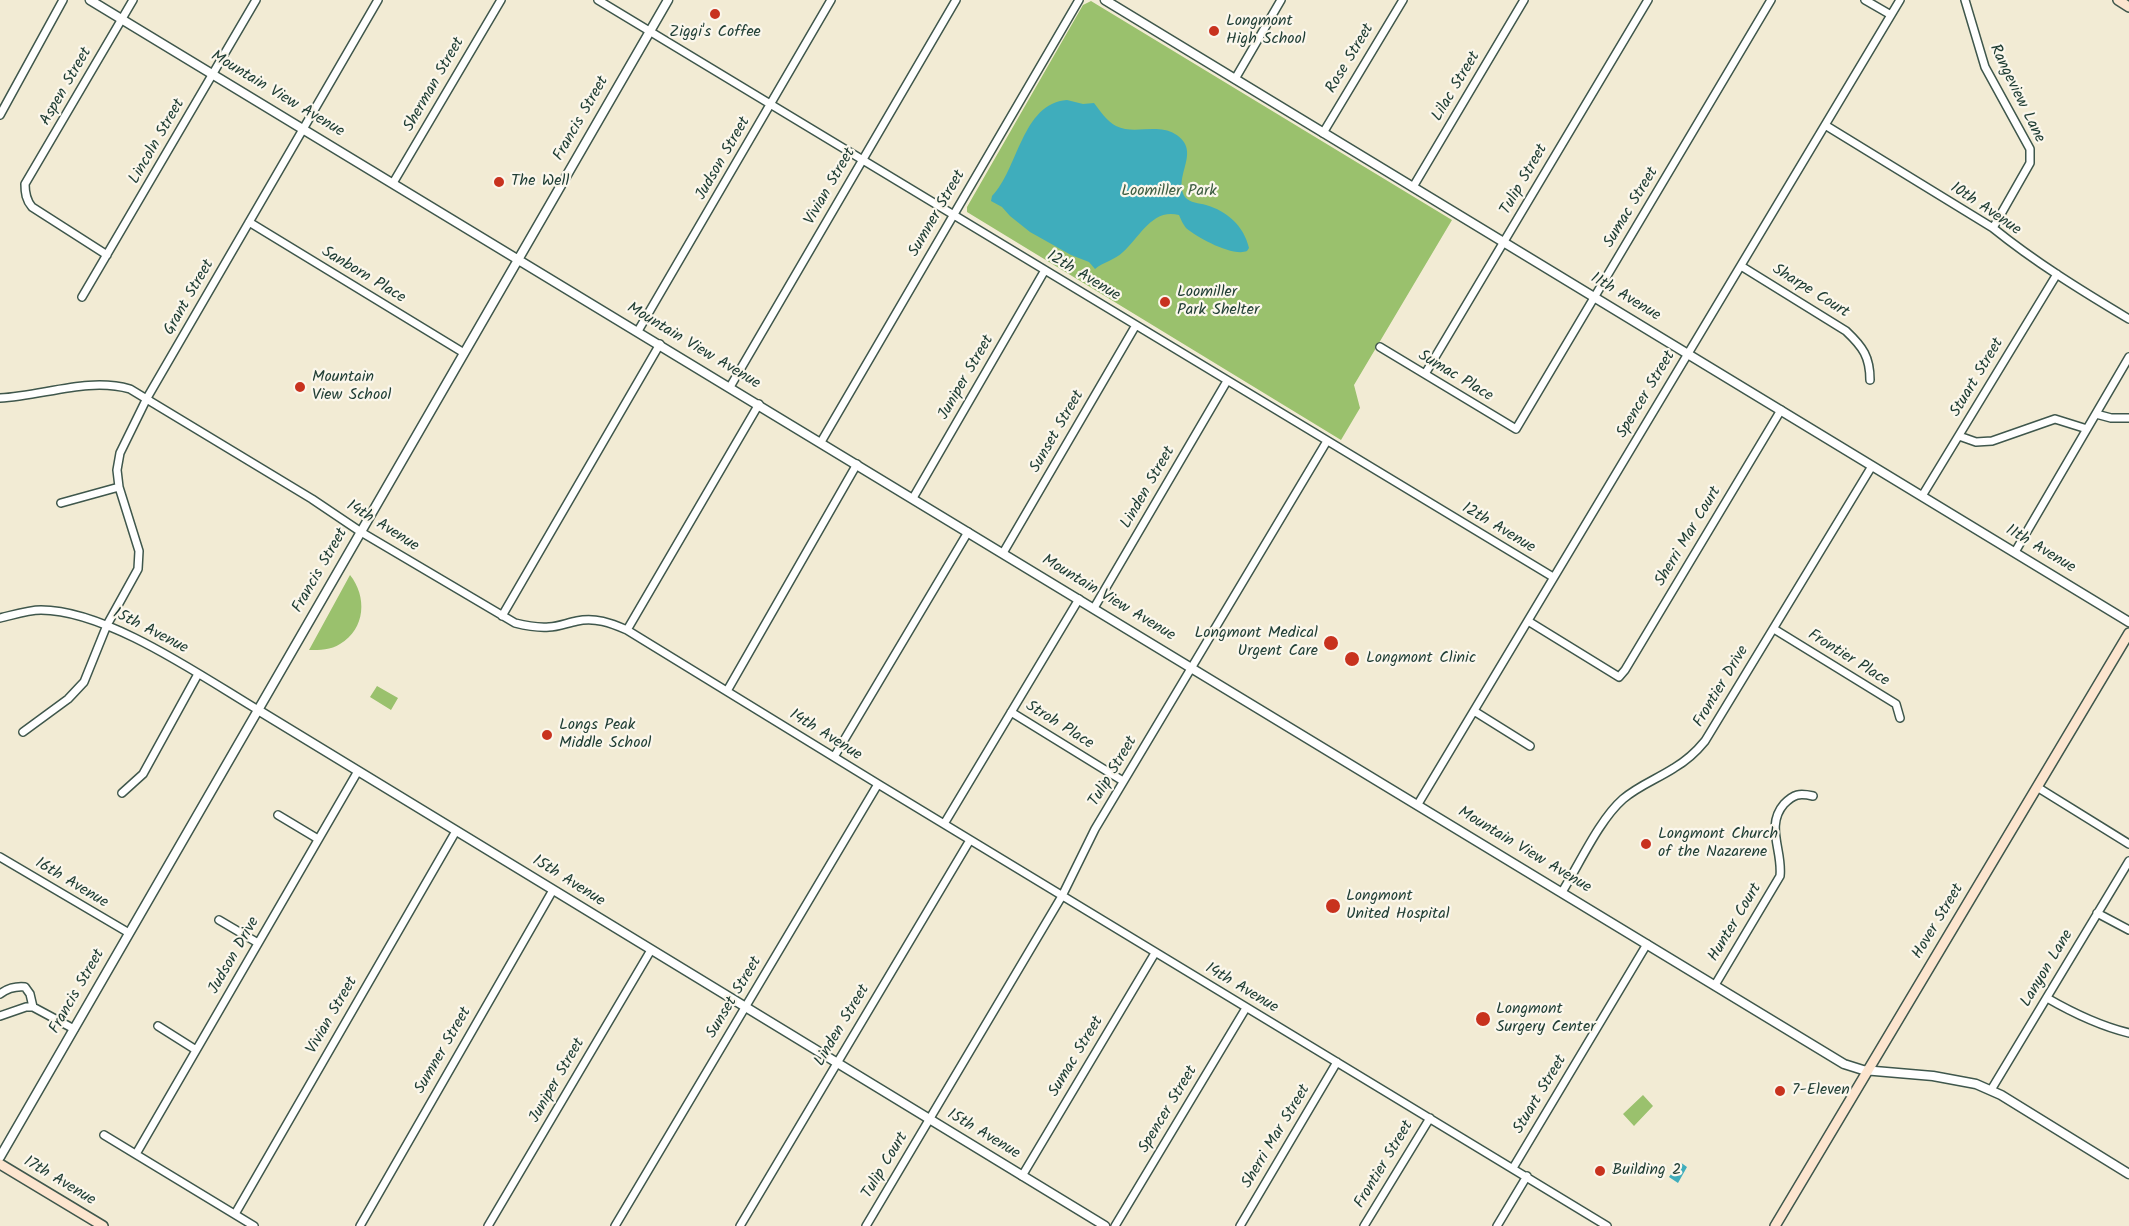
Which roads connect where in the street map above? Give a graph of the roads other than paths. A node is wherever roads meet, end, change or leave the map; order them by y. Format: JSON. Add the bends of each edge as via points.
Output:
{"nodes":[{"id":1,"x":63,"y":0,"type":"edge"},
{"id":2,"x":90,"y":0,"type":"edge"},
{"id":3,"x":133,"y":0,"type":"edge"},
{"id":4,"x":256,"y":0,"type":"edge"},
{"id":5,"x":378,"y":0,"type":"edge"},
{"id":6,"x":501,"y":0,"type":"edge"},
{"id":7,"x":598,"y":0,"type":"edge"},
{"id":8,"x":668,"y":0,"type":"edge"},
{"id":9,"x":831,"y":0,"type":"edge"},
{"id":10,"x":956,"y":0,"type":"edge"},
{"id":11,"x":1079,"y":0,"type":"edge"},
{"id":12,"x":1105,"y":0,"type":"edge"},
{"id":13,"x":1281,"y":0,"type":"edge"},
{"id":14,"x":1403,"y":0,"type":"edge"},
{"id":15,"x":1524,"y":0,"type":"edge"},
{"id":16,"x":1648,"y":0,"type":"edge"},
{"id":17,"x":1771,"y":0,"type":"edge"},
{"id":18,"x":1865,"y":0,"type":"edge"},
{"id":19,"x":1900,"y":0,"type":"edge"},
{"id":20,"x":1965,"y":0,"type":"edge"},
{"id":21,"x":2118,"y":0,"type":"edge"},
{"id":22,"x":2129,"y":7,"type":"edge"},
{"id":23,"x":1890,"y":15,"type":"junction"},
{"id":24,"x":122,"y":20,"type":"junction"},
{"id":25,"x":650,"y":31,"type":"junction"},
{"id":26,"x":213,"y":74,"type":"junction"},
{"id":27,"x":1235,"y":79,"type":"junction"},
{"id":28,"x":771,"y":105,"type":"junction"},
{"id":29,"x":0,"y":115,"type":"edge"},
{"id":30,"x":1825,"y":125,"type":"junction"},
{"id":31,"x":303,"y":129,"type":"junction"},
{"id":32,"x":1323,"y":132,"type":"junction"},
{"id":33,"x":862,"y":160,"type":"junction"},
{"id":34,"x":393,"y":183,"type":"junction"},
{"id":35,"x":1413,"y":187,"type":"junction"},
{"id":36,"x":954,"y":215,"type":"junction"},
{"id":37,"x":249,"y":222,"type":"junction"},
{"id":38,"x":1993,"y":228,"type":"junction"},
{"id":39,"x":1504,"y":242,"type":"junction"},
{"id":40,"x":106,"y":255,"type":"junction"},
{"id":41,"x":518,"y":258,"type":"junction"},
{"id":42,"x":1741,"y":266,"type":"junction"},
{"id":43,"x":1045,"y":270,"type":"junction"},
{"id":44,"x":2057,"y":274,"type":"junction"},
{"id":45,"x":82,"y":297,"type":"dead end"},
{"id":46,"x":1594,"y":297,"type":"junction"},
{"id":47,"x":2129,"y":319,"type":"edge"},
{"id":48,"x":1136,"y":326,"type":"junction"},
{"id":49,"x":638,"y":332,"type":"junction"},
{"id":50,"x":660,"y":344,"type":"junction"},
{"id":51,"x":1380,"y":347,"type":"dead end"},
{"id":52,"x":464,"y":353,"type":"junction"},
{"id":53,"x":1688,"y":354,"type":"junction"},
{"id":54,"x":2129,"y":357,"type":"edge"},
{"id":55,"x":1425,"y":375,"type":"junction"},
{"id":56,"x":1870,"y":380,"type":"dead end"},
{"id":57,"x":1227,"y":381,"type":"junction"},
{"id":58,"x":730,"y":387,"type":"junction"},
{"id":59,"x":0,"y":398,"type":"edge"},
{"id":60,"x":147,"y":398,"type":"junction"},
{"id":61,"x":759,"y":404,"type":"junction"},
{"id":62,"x":1780,"y":410,"type":"junction"},
{"id":63,"x":2096,"y":414,"type":"junction"},
{"id":64,"x":2129,"y":418,"type":"edge"},
{"id":65,"x":1516,"y":429,"type":"joint"},
{"id":66,"x":2087,"y":429,"type":"junction"},
{"id":67,"x":1959,"y":436,"type":"junction"},
{"id":68,"x":1327,"y":441,"type":"junction"},
{"id":69,"x":821,"y":442,"type":"junction"},
{"id":70,"x":857,"y":464,"type":"junction"},
{"id":71,"x":1872,"y":466,"type":"junction"},
{"id":72,"x":119,"y":487,"type":"junction"},
{"id":73,"x":1922,"y":496,"type":"junction"},
{"id":74,"x":913,"y":498,"type":"junction"},
{"id":75,"x":60,"y":503,"type":"dead end"},
{"id":76,"x":361,"y":531,"type":"junction"},
{"id":77,"x":968,"y":532,"type":"junction"},
{"id":78,"x":2015,"y":552,"type":"junction"},
{"id":79,"x":1003,"y":553,"type":"junction"},
{"id":80,"x":1553,"y":578,"type":"junction"},
{"id":81,"x":1079,"y":599,"type":"junction"},
{"id":82,"x":1094,"y":608,"type":"junction"},
{"id":83,"x":502,"y":616,"type":"junction"},
{"id":84,"x":0,"y":618,"type":"edge"},
{"id":85,"x":1528,"y":621,"type":"junction"},
{"id":86,"x":2129,"y":621,"type":"edge"},
{"id":87,"x":107,"y":625,"type":"junction"},
{"id":88,"x":1774,"y":629,"type":"junction"},
{"id":89,"x":627,"y":630,"type":"junction"},
{"id":90,"x":2129,"y":633,"type":"edge"},
{"id":91,"x":1192,"y":668,"type":"junction"},
{"id":92,"x":198,"y":674,"type":"junction"},
{"id":93,"x":727,"y":692,"type":"junction"},
{"id":94,"x":258,"y":710,"type":"junction"},
{"id":95,"x":1474,"y":711,"type":"junction"},
{"id":96,"x":1011,"y":712,"type":"junction"},
{"id":97,"x":1900,"y":718,"type":"dead end"},
{"id":98,"x":23,"y":732,"type":"dead end"},
{"id":99,"x":1530,"y":746,"type":"dead end"},
{"id":100,"x":834,"y":757,"type":"junction"},
{"id":101,"x":358,"y":771,"type":"junction"},
{"id":102,"x":1123,"y":781,"type":"junction"},
{"id":103,"x":878,"y":784,"type":"junction"},
{"id":104,"x":2037,"y":787,"type":"junction"},
{"id":105,"x":122,"y":793,"type":"dead end"},
{"id":106,"x":1813,"y":796,"type":"dead end"},
{"id":107,"x":1418,"y":804,"type":"junction"},
{"id":108,"x":279,"y":815,"type":"dead end"},
{"id":109,"x":944,"y":824,"type":"junction"},
{"id":110,"x":456,"y":831,"type":"junction"},
{"id":111,"x":318,"y":839,"type":"junction"},
{"id":112,"x":970,"y":840,"type":"junction"},
{"id":113,"x":2129,"y":844,"type":"edge"},
{"id":114,"x":0,"y":857,"type":"edge"},
{"id":115,"x":2129,"y":861,"type":"edge"},
{"id":116,"x":553,"y":890,"type":"junction"},
{"id":117,"x":1562,"y":892,"type":"junction"},
{"id":118,"x":1062,"y":896,"type":"junction"},
{"id":119,"x":2097,"y":913,"type":"junction"},
{"id":120,"x":219,"y":920,"type":"dead end"},
{"id":121,"x":2129,"y":930,"type":"edge"},
{"id":122,"x":129,"y":933,"type":"junction"},
{"id":123,"x":258,"y":943,"type":"junction"},
{"id":124,"x":1647,"y":944,"type":"junction"},
{"id":125,"x":651,"y":950,"type":"junction"},
{"id":126,"x":1155,"y":953,"type":"junction"},
{"id":127,"x":1715,"y":985,"type":"junction"},
{"id":128,"x":0,"y":994,"type":"edge"},
{"id":129,"x":2047,"y":998,"type":"junction"},
{"id":130,"x":33,"y":1006,"type":"junction"},
{"id":131,"x":745,"y":1008,"type":"junction"},
{"id":132,"x":1246,"y":1008,"type":"junction"},
{"id":133,"x":0,"y":1017,"type":"edge"},
{"id":134,"x":158,"y":1026,"type":"dead end"},
{"id":135,"x":74,"y":1029,"type":"junction"},
{"id":136,"x":2129,"y":1033,"type":"edge"},
{"id":137,"x":196,"y":1050,"type":"junction"},
{"id":138,"x":1337,"y":1062,"type":"junction"},
{"id":139,"x":836,"y":1063,"type":"junction"},
{"id":140,"x":1868,"y":1070,"type":"junction"},
{"id":141,"x":1991,"y":1090,"type":"junction"},
{"id":142,"x":1430,"y":1118,"type":"junction"},
{"id":143,"x":929,"y":1119,"type":"junction"},
{"id":144,"x":104,"y":1135,"type":"dead end"},
{"id":145,"x":136,"y":1154,"type":"junction"},
{"id":146,"x":0,"y":1157,"type":"edge"},
{"id":147,"x":0,"y":1164,"type":"edge"},
{"id":148,"x":1513,"y":1168,"type":"junction"},
{"id":149,"x":2129,"y":1174,"type":"edge"},
{"id":150,"x":1022,"y":1176,"type":"junction"},
{"id":151,"x":1527,"y":1176,"type":"junction"},
{"id":152,"x":235,"y":1214,"type":"junction"},
{"id":153,"x":102,"y":1226,"type":"edge"},
{"id":154,"x":254,"y":1226,"type":"edge"},
{"id":155,"x":360,"y":1226,"type":"edge"},
{"id":156,"x":488,"y":1226,"type":"edge"},
{"id":157,"x":615,"y":1226,"type":"edge"},
{"id":158,"x":740,"y":1226,"type":"edge"},
{"id":159,"x":866,"y":1226,"type":"edge"},
{"id":160,"x":1105,"y":1226,"type":"edge"},
{"id":161,"x":1115,"y":1226,"type":"edge"},
{"id":162,"x":1240,"y":1226,"type":"edge"},
{"id":163,"x":1364,"y":1226,"type":"edge"},
{"id":164,"x":1497,"y":1226,"type":"edge"},
{"id":165,"x":1607,"y":1226,"type":"edge"},
{"id":166,"x":1775,"y":1226,"type":"edge"}],
"edges":[{"from":1,"to":29,"type":"street"},
{"from":2,"to":24,"type":"street","name":"Mountain View Avenue"},
{"from":3,"to":24,"type":"street","name":"Aspen Street"},
{"from":4,"to":26,"type":"street","name":"Lincoln Street"},
{"from":5,"to":31,"type":"street","name":"Grant Street"},
{"from":6,"to":34,"type":"street","name":"Sherman Street"},
{"from":7,"to":25,"type":"street","name":"12th Avenue"},
{"from":8,"to":25,"type":"street","name":"Francis Street"},
{"from":9,"to":28,"type":"street","name":"Judson Street"},
{"from":10,"to":33,"type":"street","name":"Vivian Street"},
{"from":11,"to":36,"type":"street","name":"Sumner Street"},
{"from":12,"to":27,"type":"street","name":"11th Avenue"},
{"from":13,"to":27,"type":"street"},
{"from":14,"to":32,"type":"street","name":"Rose Street"},
{"from":15,"to":35,"type":"street","name":"Lilac Street"},
{"from":16,"to":39,"type":"street","name":"Tulip Street"},
{"from":17,"to":46,"type":"street","name":"Sumac Street"},
{"from":18,"to":23,"type":"street"},
{"from":19,"to":23,"type":"street","name":"Spencer Street"},
{"from":20,"to":38,"type":"street","name":"Rangeview Lane","via":[[1985,67],[2031,157]]},
{"from":21,"to":22,"type":"main road"},
{"from":23,"to":30,"type":"street","name":"Spencer Street"},
{"from":24,"to":26,"type":"street","name":"Mountain View Avenue"},
{"from":24,"to":40,"type":"street","name":"Aspen Street","via":[[25,189],[32,207]]},
{"from":25,"to":28,"type":"street","name":"12th Avenue"},
{"from":25,"to":41,"type":"street","name":"Francis Street"},
{"from":26,"to":31,"type":"street","name":"Mountain View Avenue"},
{"from":26,"to":40,"type":"street","name":"Lincoln Street"},
{"from":27,"to":32,"type":"street","name":"11th Avenue"},
{"from":28,"to":33,"type":"street","name":"12th Avenue"},
{"from":28,"to":49,"type":"street","name":"Judson Street"},
{"from":30,"to":38,"type":"street","name":"10th Avenue"},
{"from":30,"to":42,"type":"street","name":"Spencer Street"},
{"from":31,"to":34,"type":"street","name":"Mountain View Avenue"},
{"from":31,"to":37,"type":"street","name":"Grant Street"},
{"from":32,"to":35,"type":"street","name":"11th Avenue"},
{"from":33,"to":36,"type":"street","name":"12th Avenue"},
{"from":33,"to":58,"type":"street","name":"Vivian Street"},
{"from":34,"to":41,"type":"street","name":"Mountain View Avenue"},
{"from":35,"to":39,"type":"street","name":"11th Avenue"},
{"from":36,"to":43,"type":"street","name":"12th Avenue"},
{"from":36,"to":69,"type":"street","name":"Sumner Street"},
{"from":37,"to":52,"type":"street","name":"Sanborn Place"},
{"from":37,"to":60,"type":"street","name":"Grant Street"},
{"from":38,"to":44,"type":"street","name":"10th Avenue"},
{"from":39,"to":46,"type":"street","name":"11th Avenue"},
{"from":39,"to":55,"type":"street","name":"Tulip Street"},
{"from":40,"to":45,"type":"street","name":"Lincoln Street"},
{"from":41,"to":49,"type":"street","name":"Mountain View Avenue"},
{"from":41,"to":52,"type":"street","name":"Francis Street"},
{"from":42,"to":53,"type":"street","name":"Spencer Street"},
{"from":42,"to":56,"type":"street","name":"Sharpe Court","via":[[1846,331],[1870,363]]},
{"from":43,"to":48,"type":"street","name":"12th Avenue"},
{"from":43,"to":74,"type":"street","name":"Juniper Street"},
{"from":44,"to":47,"type":"street","name":"10th Avenue"},
{"from":44,"to":67,"type":"street","name":"Stuart Street"},
{"from":46,"to":53,"type":"street","name":"11th Avenue"},
{"from":46,"to":65,"type":"street","name":"Sumac Street"},
{"from":48,"to":57,"type":"street","name":"12th Avenue"},
{"from":48,"to":79,"type":"street","name":"Sunset Street"},
{"from":49,"to":50,"type":"street","name":"Mountain View Avenue"},
{"from":50,"to":58,"type":"street","name":"Mountain View Avenue"},
{"from":50,"to":83,"type":"street"},
{"from":51,"to":55,"type":"street","name":"Sumac Place"},
{"from":52,"to":76,"type":"street","name":"Francis Street"},
{"from":53,"to":62,"type":"street","name":"11th Avenue"},
{"from":53,"to":80,"type":"street","name":"Spencer Street"},
{"from":54,"to":63,"type":"street"},
{"from":55,"to":65,"type":"street","name":"Sumac Place"},
{"from":57,"to":68,"type":"street","name":"12th Avenue"},
{"from":57,"to":82,"type":"street","name":"Linden Street"},
{"from":58,"to":61,"type":"street","name":"Mountain View Avenue"},
{"from":59,"to":60,"type":"street","name":"14th Avenue","via":[[99,384],[130,389]]},
{"from":60,"to":72,"type":"street","name":"Grant Street","via":[[120,453]]},
{"from":60,"to":76,"type":"street","name":"14th Avenue"},
{"from":61,"to":69,"type":"street","name":"Mountain View Avenue"},
{"from":61,"to":89,"type":"street"},
{"from":62,"to":71,"type":"street","name":"11th Avenue"},
{"from":62,"to":85,"type":"street","name":"Sherri Mar Court","via":[[1618,677]]},
{"from":63,"to":64,"type":"street"},
{"from":63,"to":66,"type":"street"},
{"from":66,"to":67,"type":"street","via":[[2055,419],[1982,442]]},
{"from":66,"to":78,"type":"street"},
{"from":67,"to":73,"type":"street","name":"Stuart Street"},
{"from":68,"to":80,"type":"street","name":"12th Avenue"},
{"from":68,"to":91,"type":"street","name":"Tulip Street"},
{"from":69,"to":70,"type":"street","name":"Mountain View Avenue"},
{"from":70,"to":74,"type":"street","name":"Mountain View Avenue"},
{"from":70,"to":93,"type":"street"},
{"from":71,"to":73,"type":"street","name":"11th Avenue"},
{"from":71,"to":88,"type":"street","name":"Frontier Drive"},
{"from":72,"to":75,"type":"street"},
{"from":72,"to":87,"type":"street","name":"Grant Street","via":[[139,551],[138,569]]},
{"from":73,"to":78,"type":"street","name":"11th Avenue"},
{"from":74,"to":77,"type":"street","name":"Mountain View Avenue"},
{"from":76,"to":83,"type":"street","name":"14th Avenue"},
{"from":76,"to":94,"type":"street","name":"Francis Street"},
{"from":77,"to":79,"type":"street","name":"Mountain View Avenue"},
{"from":77,"to":100,"type":"street"},
{"from":78,"to":86,"type":"street","name":"11th Avenue"},
{"from":79,"to":81,"type":"street","name":"Mountain View Avenue"},
{"from":80,"to":85,"type":"street","name":"Spencer Street"},
{"from":81,"to":82,"type":"street","name":"Mountain View Avenue"},
{"from":81,"to":96,"type":"street"},
{"from":82,"to":91,"type":"street","name":"Mountain View Avenue"},
{"from":83,"to":89,"type":"street","name":"14th Avenue","via":[[533,627],[597,620]]},
{"from":84,"to":87,"type":"street","name":"15th Avenue","via":[[40,610],[77,614]]},
{"from":85,"to":95,"type":"street","name":"Spencer Street"},
{"from":87,"to":92,"type":"street","name":"15th Avenue"},
{"from":87,"to":98,"type":"street","name":"Grant Street","via":[[84,682],[68,699]]},
{"from":88,"to":97,"type":"street","name":"Frontier Place","via":[[1896,704]]},
{"from":88,"to":117,"type":"street","name":"Frontier Drive","via":[[1705,741],[1684,762],[1621,801],[1606,818]]},
{"from":89,"to":93,"type":"street","name":"14th Avenue"},
{"from":90,"to":104,"type":"main road","name":"Hover Street"},
{"from":91,"to":102,"type":"street","name":"Tulip Street"},
{"from":91,"to":107,"type":"street","name":"Mountain View Avenue"},
{"from":92,"to":94,"type":"street","name":"15th Avenue"},
{"from":92,"to":105,"type":"street","via":[[143,774]]},
{"from":93,"to":100,"type":"street","name":"14th Avenue"},
{"from":94,"to":101,"type":"street","name":"15th Avenue"},
{"from":94,"to":122,"type":"street","name":"Francis Street"},
{"from":95,"to":99,"type":"street"},
{"from":95,"to":107,"type":"street","name":"Spencer Street"},
{"from":96,"to":102,"type":"street","name":"Stroh Place"},
{"from":96,"to":109,"type":"street"},
{"from":100,"to":103,"type":"street","name":"14th Avenue"},
{"from":101,"to":110,"type":"street","name":"15th Avenue"},
{"from":101,"to":111,"type":"street","name":"Judson Drive"},
{"from":102,"to":118,"type":"street","name":"Tulip Street"},
{"from":103,"to":109,"type":"street","name":"14th Avenue"},
{"from":103,"to":131,"type":"street","name":"Sunset Street"},
{"from":104,"to":113,"type":"street"},
{"from":104,"to":140,"type":"main road","name":"Hover Street"},
{"from":106,"to":127,"type":"street","name":"Hunter Court","via":[[1792,795],[1779,810],[1774,829],[1780,876]]},
{"from":107,"to":117,"type":"street","name":"Mountain View Avenue"},
{"from":108,"to":111,"type":"street"},
{"from":109,"to":112,"type":"street","name":"14th Avenue"},
{"from":110,"to":116,"type":"street","name":"15th Avenue"},
{"from":110,"to":152,"type":"street","name":"Vivian Street"},
{"from":111,"to":123,"type":"street","name":"Judson Drive"},
{"from":112,"to":118,"type":"street","name":"14th Avenue"},
{"from":112,"to":139,"type":"street","name":"Linden Street"},
{"from":114,"to":122,"type":"street","name":"16th Avenue"},
{"from":115,"to":119,"type":"street","name":"Lanyon Lane"},
{"from":116,"to":125,"type":"street","name":"15th Avenue"},
{"from":116,"to":155,"type":"street","name":"Sumner Street"},
{"from":117,"to":124,"type":"street","name":"Mountain View Avenue"},
{"from":118,"to":126,"type":"street","name":"14th Avenue"},
{"from":118,"to":143,"type":"street","name":"Tulip Street"},
{"from":119,"to":121,"type":"street"},
{"from":119,"to":129,"type":"street","name":"Lanyon Lane"},
{"from":120,"to":123,"type":"street"},
{"from":122,"to":135,"type":"street","name":"Francis Street"},
{"from":123,"to":137,"type":"street","name":"Judson Drive"},
{"from":124,"to":127,"type":"street","name":"Mountain View Avenue"},
{"from":124,"to":148,"type":"street","name":"Stuart Street"},
{"from":125,"to":131,"type":"street","name":"15th Avenue"},
{"from":125,"to":156,"type":"street","name":"Juniper Street"},
{"from":126,"to":132,"type":"street","name":"14th Avenue"},
{"from":126,"to":150,"type":"street","name":"Sumac Street"},
{"from":127,"to":140,"type":"street","name":"Mountain View Avenue","via":[[1844,1064]]},
{"from":128,"to":130,"type":"street","via":[[25,987]]},
{"from":129,"to":136,"type":"street","via":[[2096,1023]]},
{"from":129,"to":141,"type":"street","name":"Lanyon Lane"},
{"from":130,"to":133,"type":"street"},
{"from":130,"to":135,"type":"street"},
{"from":131,"to":139,"type":"street","name":"15th Avenue"},
{"from":131,"to":157,"type":"street","name":"Sunset Street"},
{"from":132,"to":138,"type":"street","name":"14th Avenue"},
{"from":132,"to":161,"type":"street","name":"Spencer Street"},
{"from":134,"to":137,"type":"street"},
{"from":135,"to":146,"type":"street","name":"Francis Street"},
{"from":137,"to":145,"type":"street","name":"Judson Drive"},
{"from":138,"to":142,"type":"street","name":"14th Avenue"},
{"from":138,"to":162,"type":"street","name":"Sherri Mar Street"},
{"from":139,"to":143,"type":"street","name":"15th Avenue"},
{"from":139,"to":158,"type":"street","name":"Linden Street"},
{"from":140,"to":141,"type":"street","name":"Mountain View Avenue","via":[[1957,1079]]},
{"from":140,"to":166,"type":"main road","name":"Hover Street"},
{"from":141,"to":149,"type":"street","name":"Mountain View Avenue"},
{"from":142,"to":148,"type":"street","name":"14th Avenue"},
{"from":142,"to":163,"type":"street","name":"Frontier Street"},
{"from":143,"to":150,"type":"street","name":"15th Avenue"},
{"from":143,"to":159,"type":"street","name":"Tulip Court"},
{"from":144,"to":145,"type":"street"},
{"from":145,"to":152,"type":"street"},
{"from":147,"to":153,"type":"main road","name":"17th Avenue"},
{"from":148,"to":151,"type":"street","name":"14th Avenue"},
{"from":150,"to":160,"type":"street","name":"15th Avenue"},
{"from":151,"to":164,"type":"street"},
{"from":151,"to":165,"type":"street","name":"14th Avenue"},
{"from":152,"to":154,"type":"street"}]}
